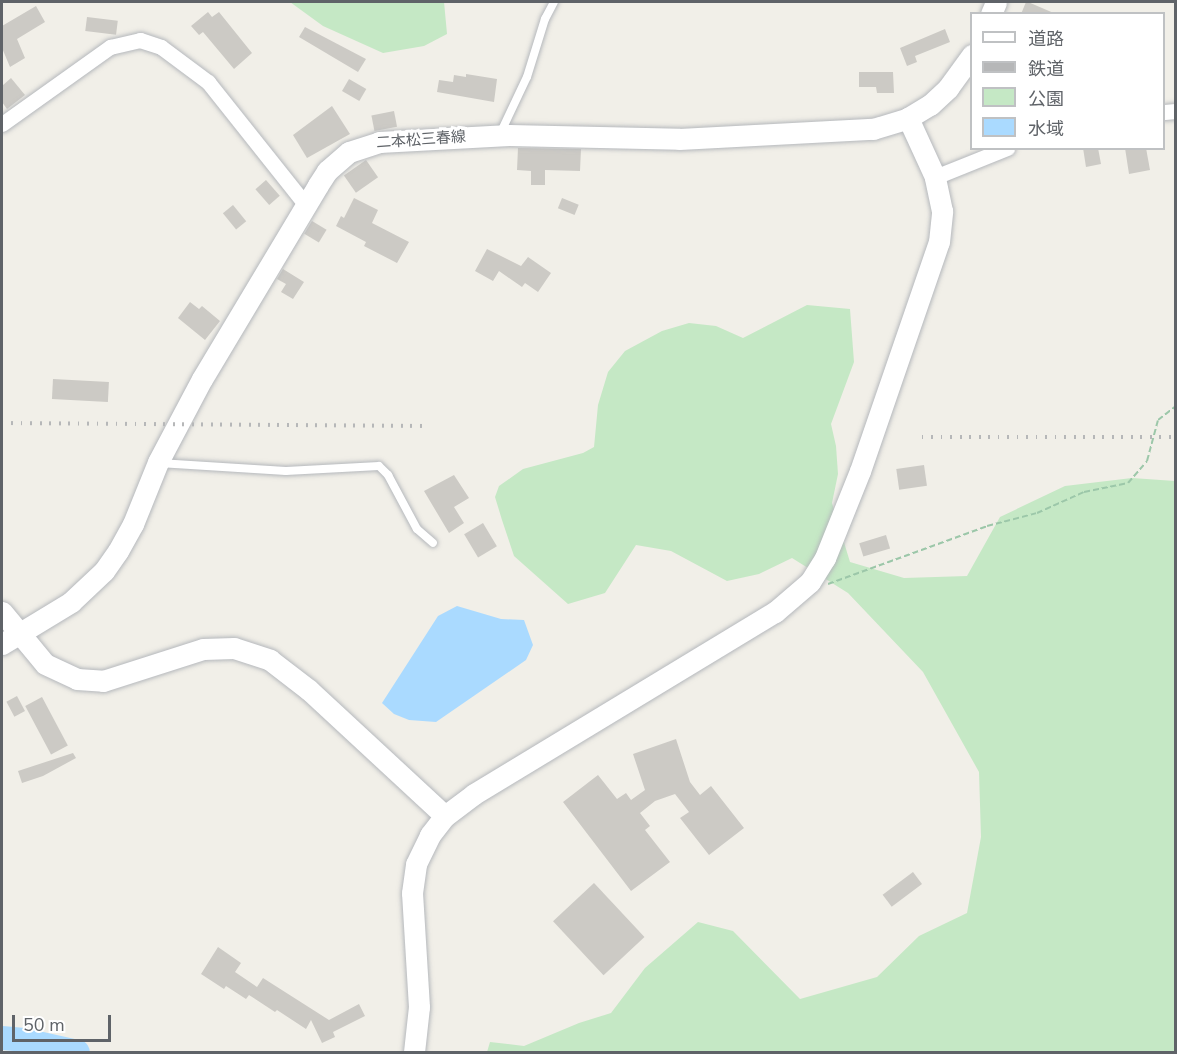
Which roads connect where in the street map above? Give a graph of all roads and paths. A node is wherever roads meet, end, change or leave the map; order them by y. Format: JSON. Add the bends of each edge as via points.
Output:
{"nodes":[{"id":1,"x":554,"y":2,"type":"edge"},
{"id":2,"x":970,"y":58,"type":"edge"},
{"id":3,"x":908,"y":118,"type":"junction"},
{"id":4,"x":2,"y":124,"type":"edge"},
{"id":5,"x":500,"y":135,"type":"junction"},
{"id":6,"x":1002,"y":150,"type":"edge"},
{"id":7,"x":935,"y":177,"type":"junction"},
{"id":8,"x":306,"y":205,"type":"junction"},
{"id":9,"x":1176,"y":406,"type":"edge"},
{"id":10,"x":158,"y":462,"type":"junction"},
{"id":11,"x":433,"y":543,"type":"dead end"},
{"id":12,"x":810,"y":582,"type":"junction"},
{"id":13,"x":2,"y":612,"type":"edge"},
{"id":14,"x":10,"y":639,"type":"edge"},
{"id":15,"x":445,"y":816,"type":"junction"},
{"id":16,"x":414,"y":1053,"type":"edge"}],
"edges":[{"from":1,"to":5,"type":"lane","via":[[527,77]]},
{"from":2,"to":3,"type":"street","name":"二本松三春線","via":[[948,88]]},
{"from":3,"to":5,"type":"street","name":"二本松三春線","via":[[873,129],[679,139]]},
{"from":3,"to":7,"type":"street"},
{"from":4,"to":8,"type":"street","via":[[110,47],[140,40],[161,47],[208,82]]},
{"from":5,"to":8,"type":"street","name":"二本松三春線","via":[[363,146],[349,152],[327,171]]},
{"from":6,"to":7,"type":"street"},
{"from":7,"to":12,"type":"street","via":[[942,223],[934,262],[833,539]]},
{"from":8,"to":10,"type":"street","name":"二本松三春線","via":[[202,379]]},
{"from":9,"to":12,"type":"path","via":[[1158,420],[1147,460],[1128,483],[1084,492],[1037,513],[883,562],[838,582]]},
{"from":10,"to":11,"type":"lane","via":[[286,471],[379,466],[388,475],[417,529]]},
{"from":10,"to":14,"type":"street","name":"二本松三春線","via":[[125,540],[104,571],[71,602]]},
{"from":12,"to":15,"type":"street","via":[[775,612],[474,794]]},
{"from":13,"to":14,"type":"street"},
{"from":14,"to":15,"type":"street","via":[[45,664],[77,679],[103,681],[203,649],[234,648],[270,660],[309,690]]},
{"from":15,"to":16,"type":"street","via":[[422,848],[413,876],[419,1007]]}]}
